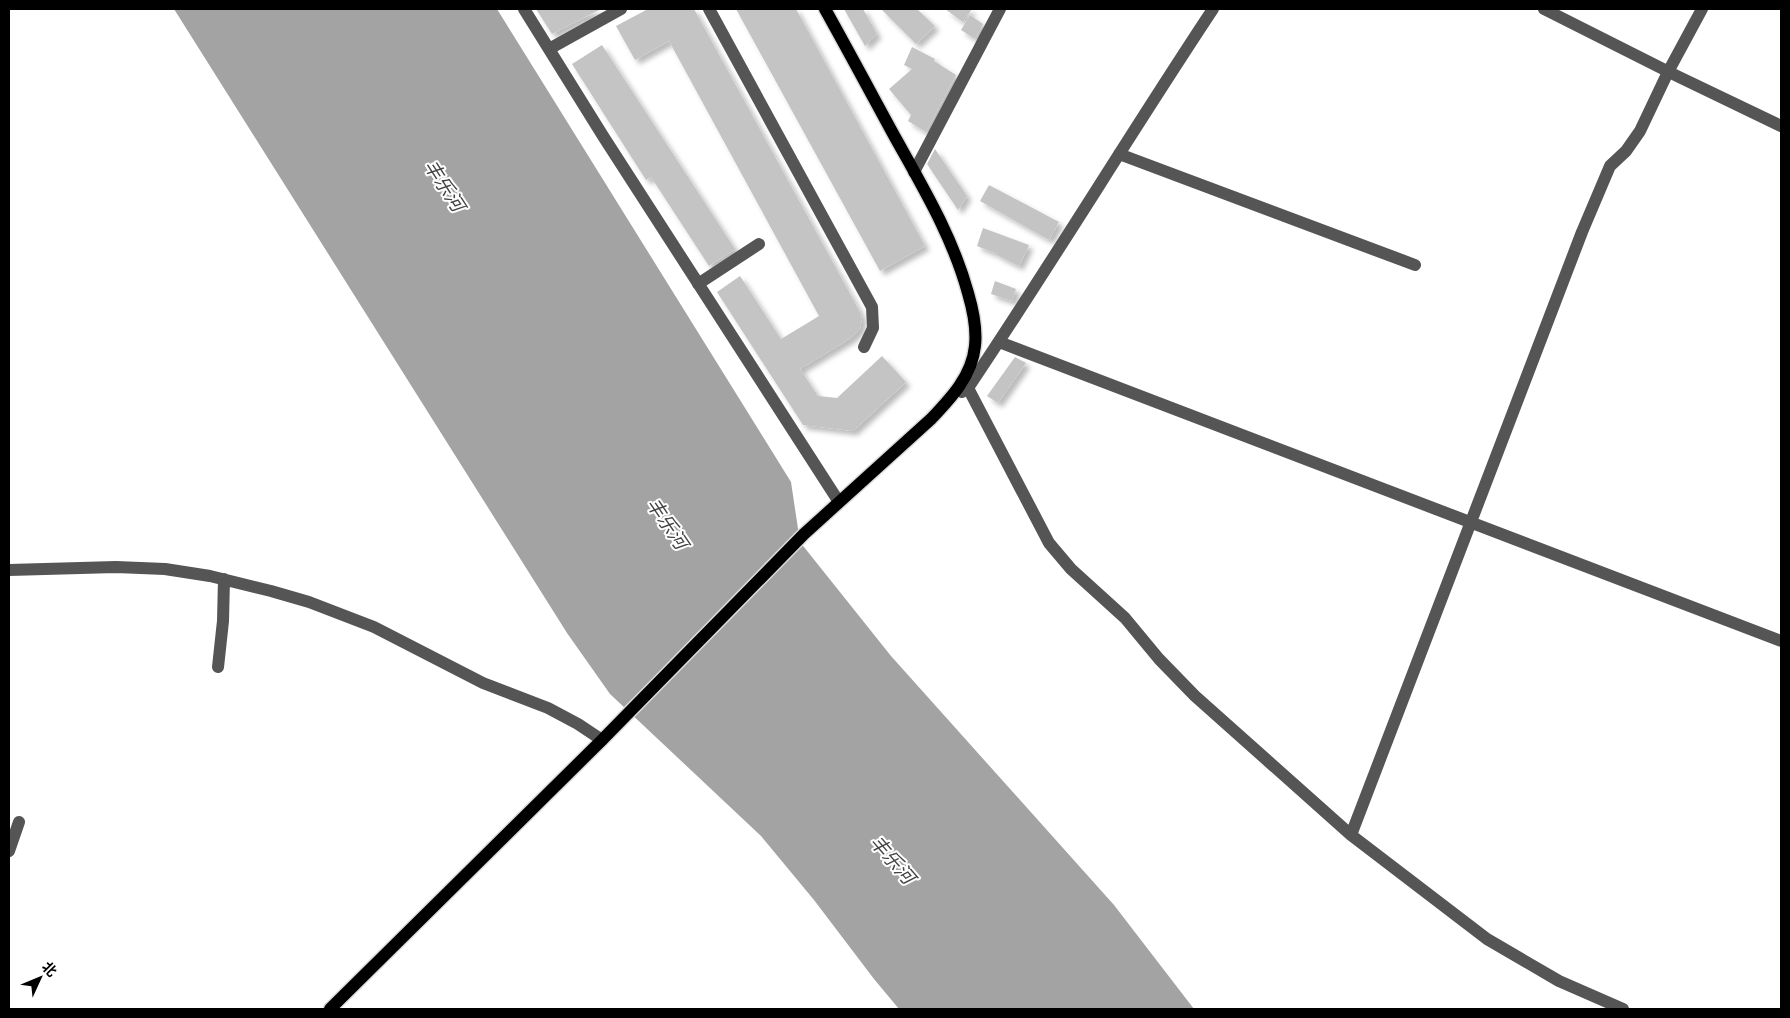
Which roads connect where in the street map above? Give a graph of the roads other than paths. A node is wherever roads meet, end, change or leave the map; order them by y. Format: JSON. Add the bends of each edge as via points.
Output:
{"nodes":[{"id":1,"x":524,"y":9,"type":"edge"},
{"id":2,"x":621,"y":9,"type":"edge"},
{"id":3,"x":709,"y":9,"type":"edge"},
{"id":4,"x":825,"y":9,"type":"edge"},
{"id":5,"x":1000,"y":9,"type":"edge"},
{"id":6,"x":1213,"y":9,"type":"edge"},
{"id":7,"x":1544,"y":9,"type":"edge"},
{"id":8,"x":1702,"y":9,"type":"edge"},
{"id":9,"x":549,"y":49,"type":"junction"},
{"id":10,"x":1668,"y":72,"type":"junction"},
{"id":11,"x":1781,"y":126,"type":"edge"},
{"id":12,"x":1119,"y":154,"type":"junction"},
{"id":13,"x":914,"y":172,"type":"junction"},
{"id":14,"x":759,"y":244,"type":"dead end"},
{"id":15,"x":1415,"y":265,"type":"dead end"},
{"id":16,"x":698,"y":284,"type":"junction"},
{"id":17,"x":1000,"y":342,"type":"junction"},
{"id":18,"x":864,"y":346,"type":"dead end"},
{"id":19,"x":968,"y":388,"type":"junction"},
{"id":20,"x":950,"y":399,"type":"junction"},
{"id":21,"x":839,"y":502,"type":"junction"},
{"id":22,"x":1471,"y":521,"type":"junction"},
{"id":23,"x":9,"y":570,"type":"edge"},
{"id":24,"x":224,"y":579,"type":"junction"},
{"id":25,"x":1781,"y":641,"type":"edge"},
{"id":26,"x":218,"y":667,"type":"dead end"},
{"id":27,"x":602,"y":740,"type":"junction"},
{"id":28,"x":19,"y":822,"type":"dead end"},
{"id":29,"x":1351,"y":835,"type":"junction"},
{"id":30,"x":9,"y":851,"type":"edge"},
{"id":31,"x":330,"y":1009,"type":"edge"},
{"id":32,"x":1622,"y":1009,"type":"edge"}],
"edges":[{"from":1,"to":9,"type":"street"},
{"from":2,"to":9,"type":"street"},
{"from":3,"to":18,"type":"street","via":[[872,307],[873,328]]},
{"from":4,"to":13,"type":"main road"},
{"from":5,"to":13,"type":"street"},
{"from":6,"to":12,"type":"street"},
{"from":7,"to":10,"type":"street"},
{"from":8,"to":10,"type":"street"},
{"from":9,"to":16,"type":"street"},
{"from":10,"to":11,"type":"street"},
{"from":10,"to":22,"type":"street","via":[[1640,131],[1610,166]]},
{"from":12,"to":15,"type":"street"},
{"from":12,"to":17,"type":"street"},
{"from":13,"to":20,"type":"main road","via":[[958,261],[974,321],[976,334],[972,360],[964,380]]},
{"from":14,"to":16,"type":"street"},
{"from":16,"to":21,"type":"street"},
{"from":17,"to":19,"type":"street"},
{"from":17,"to":22,"type":"street"},
{"from":19,"to":20,"type":"street"},
{"from":19,"to":29,"type":"street","via":[[1049,543],[1071,569],[1126,618],[1159,660],[1195,696]]},
{"from":20,"to":21,"type":"main road"},
{"from":21,"to":27,"type":"main road"},
{"from":22,"to":25,"type":"street"},
{"from":22,"to":29,"type":"street"},
{"from":23,"to":24,"type":"street","via":[[140,567]]},
{"from":24,"to":26,"type":"street"},
{"from":24,"to":27,"type":"street","via":[[309,602],[374,627],[483,683],[555,712]]},
{"from":27,"to":31,"type":"main road"},
{"from":28,"to":30,"type":"street"},
{"from":29,"to":32,"type":"street","via":[[1495,944],[1559,981]]}]}
